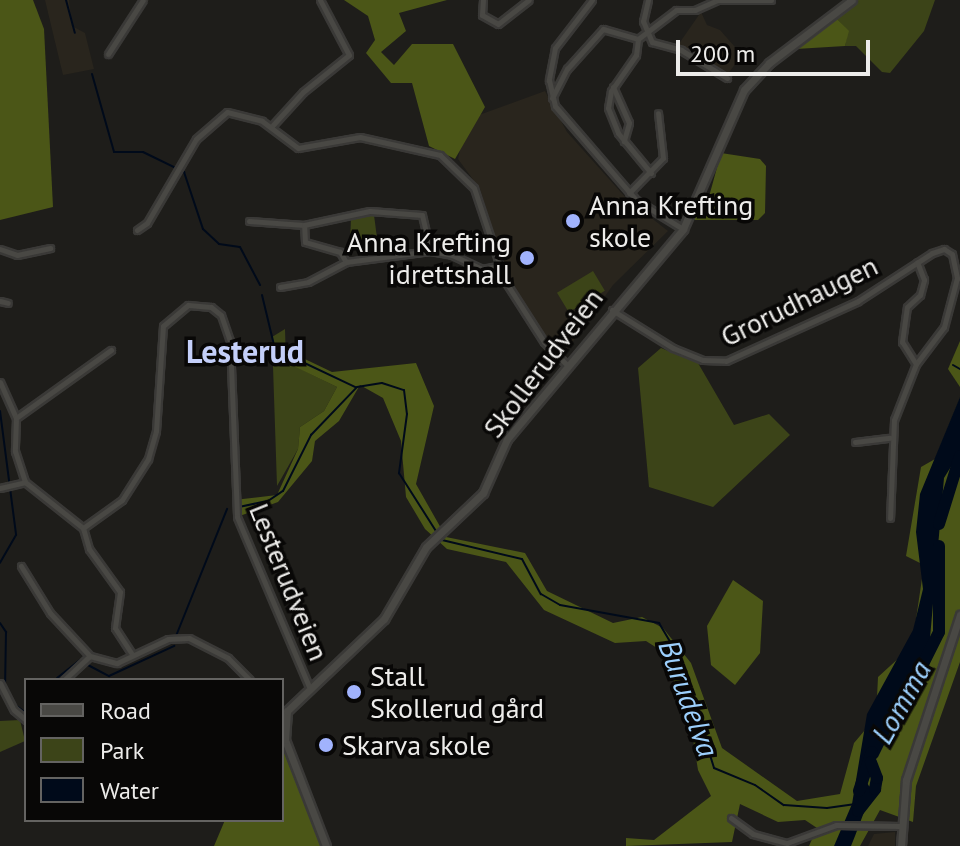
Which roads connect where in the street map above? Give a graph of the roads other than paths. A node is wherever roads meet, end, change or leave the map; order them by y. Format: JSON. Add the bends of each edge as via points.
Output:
{"nodes":[{"id":1,"x":143,"y":0,"type":"edge"},
{"id":2,"x":320,"y":0,"type":"edge"},
{"id":3,"x":483,"y":0,"type":"edge"},
{"id":4,"x":529,"y":0,"type":"edge"},
{"id":5,"x":592,"y":0,"type":"edge"},
{"id":6,"x":648,"y":0,"type":"edge"},
{"id":7,"x":771,"y":0,"type":"edge"},
{"id":8,"x":852,"y":0,"type":"edge"},
{"id":9,"x":646,"y":35,"type":"junction"},
{"id":10,"x":638,"y":39,"type":"junction"},
{"id":11,"x":108,"y":54,"type":"dead end"},
{"id":12,"x":727,"y":78,"type":"dead end"},
{"id":13,"x":613,"y":87,"type":"junction"},
{"id":14,"x":552,"y":99,"type":"junction"},
{"id":15,"x":658,"y":113,"type":"dead end"},
{"id":16,"x":272,"y":126,"type":"junction"},
{"id":17,"x":624,"y":141,"type":"junction"},
{"id":18,"x":651,"y":173,"type":"junction"},
{"id":19,"x":629,"y":193,"type":"junction"},
{"id":20,"x":249,"y":221,"type":"dead end"},
{"id":21,"x":304,"y":225,"type":"junction"},
{"id":22,"x":683,"y":229,"type":"junction"},
{"id":23,"x":137,"y":230,"type":"dead end"},
{"id":24,"x":50,"y":248,"type":"dead end"},
{"id":25,"x":0,"y":249,"type":"edge"},
{"id":26,"x":430,"y":251,"type":"junction"},
{"id":27,"x":346,"y":262,"type":"junction"},
{"id":28,"x":917,"y":262,"type":"junction"},
{"id":29,"x":498,"y":266,"type":"junction"},
{"id":30,"x":280,"y":287,"type":"dead end"},
{"id":31,"x":0,"y":301,"type":"edge"},
{"id":32,"x":8,"y":303,"type":"dead end"},
{"id":33,"x":612,"y":310,"type":"junction"},
{"id":34,"x":111,"y":350,"type":"dead end"},
{"id":35,"x":916,"y":364,"type":"junction"},
{"id":36,"x":569,"y":366,"type":"junction"},
{"id":37,"x":0,"y":382,"type":"edge"},
{"id":38,"x":16,"y":418,"type":"junction"},
{"id":39,"x":890,"y":438,"type":"junction"},
{"id":40,"x":855,"y":442,"type":"dead end"},
{"id":41,"x":25,"y":482,"type":"junction"},
{"id":42,"x":0,"y":488,"type":"edge"},
{"id":43,"x":890,"y":518,"type":"dead end"},
{"id":44,"x":83,"y":528,"type":"junction"},
{"id":45,"x":21,"y":566,"type":"dead end"},
{"id":46,"x":960,"y":615,"type":"edge"},
{"id":47,"x":132,"y":654,"type":"junction"},
{"id":48,"x":85,"y":659,"type":"junction"},
{"id":49,"x":66,"y":678,"type":"edge"},
{"id":50,"x":248,"y":678,"type":"edge"},
{"id":51,"x":0,"y":683,"type":"edge"},
{"id":52,"x":309,"y":687,"type":"junction"},
{"id":53,"x":284,"y":710,"type":"edge"},
{"id":54,"x":24,"y":718,"type":"edge"},
{"id":55,"x":731,"y":818,"type":"dead end"},
{"id":56,"x":900,"y":826,"type":"junction"},
{"id":57,"x":326,"y":846,"type":"edge"},
{"id":58,"x":901,"y":846,"type":"edge"}],
"edges":[{"from":1,"to":11,"type":"street"},
{"from":2,"to":16,"type":"street","via":[[349,55]]},
{"from":3,"to":4,"type":"street","via":[[482,15],[498,24]]},
{"from":5,"to":14,"type":"street","via":[[555,48],[549,80]]},
{"from":6,"to":9,"type":"street","via":[[642,13]]},
{"from":7,"to":9,"type":"street","via":[[717,0],[695,10],[676,10]]},
{"from":8,"to":22,"type":"street","name":"Skollerudveien","via":[[760,71],[744,90]]},
{"from":9,"to":10,"type":"street"},
{"from":9,"to":12,"type":"street","via":[[656,45],[681,50]]},
{"from":10,"to":13,"type":"street","via":[[636,55]]},
{"from":10,"to":14,"type":"street","via":[[610,28],[598,33],[565,72]]},
{"from":13,"to":17,"type":"street","via":[[627,111]]},
{"from":13,"to":17,"type":"street","via":[[608,108]]},
{"from":14,"to":19,"type":"street","via":[[568,126]]},
{"from":15,"to":18,"type":"street","via":[[664,152]]},
{"from":16,"to":23,"type":"street","via":[[238,111],[216,117],[196,139],[147,223]]},
{"from":16,"to":29,"type":"street","via":[[298,148],[360,137],[448,160],[480,199]]},
{"from":17,"to":18,"type":"street"},
{"from":18,"to":19,"type":"street"},
{"from":19,"to":22,"type":"street"},
{"from":20,"to":21,"type":"street"},
{"from":21,"to":26,"type":"street","via":[[370,211],[422,215]]},
{"from":21,"to":27,"type":"street","via":[[305,242],[340,252]]},
{"from":22,"to":33,"type":"street","name":"Skollerudveien"},
{"from":24,"to":25,"type":"street","via":[[17,255]]},
{"from":26,"to":27,"type":"street"},
{"from":26,"to":29,"type":"street","via":[[482,269]]},
{"from":27,"to":30,"type":"street","via":[[308,282]]},
{"from":28,"to":33,"type":"street","name":"Grorudhaugen","via":[[858,301],[726,361],[703,360],[673,348]]},
{"from":28,"to":35,"type":"street","name":"Grorudhaugen","via":[[924,280],[920,295],[907,307],[902,332],[902,342]]},
{"from":28,"to":35,"type":"street","name":"Grorudhaugen","via":[[944,249],[956,263],[957,278],[944,327]]},
{"from":29,"to":36,"type":"street","via":[[537,332]]},
{"from":31,"to":32,"type":"street"},
{"from":33,"to":36,"type":"street","name":"Skollerudveien"},
{"from":34,"to":38,"type":"street"},
{"from":35,"to":39,"type":"street","name":"Grorudhaugen"},
{"from":36,"to":52,"type":"street","name":"Skollerudveien","via":[[507,439],[476,502],[426,547],[384,619]]},
{"from":37,"to":38,"type":"street"},
{"from":38,"to":41,"type":"street","via":[[15,451]]},
{"from":39,"to":40,"type":"street"},
{"from":39,"to":43,"type":"street","name":"Grorudhaugen"},
{"from":41,"to":42,"type":"street"},
{"from":41,"to":44,"type":"street"},
{"from":44,"to":47,"type":"street","via":[[89,549],[123,599],[115,628]]},
{"from":44,"to":52,"type":"street","name":"Lesterudveien","via":[[122,500],[148,459],[156,431],[163,326],[188,305],[211,307],[221,315],[230,341],[237,517]]},
{"from":45,"to":48,"type":"street"},
{"from":46,"to":56,"type":"street","via":[[909,767]]},
{"from":47,"to":48,"type":"street","via":[[113,663]]},
{"from":47,"to":50,"type":"street","via":[[183,638],[217,651]]},
{"from":48,"to":49,"type":"street"},
{"from":51,"to":54,"type":"street"},
{"from":52,"to":53,"type":"street","name":"Skollerudveien"},
{"from":53,"to":57,"type":"street","name":"Skollerudveien","via":[[285,740]]},
{"from":55,"to":56,"type":"street","via":[[753,834],[787,843],[843,825]]},
{"from":56,"to":58,"type":"street"}]}
